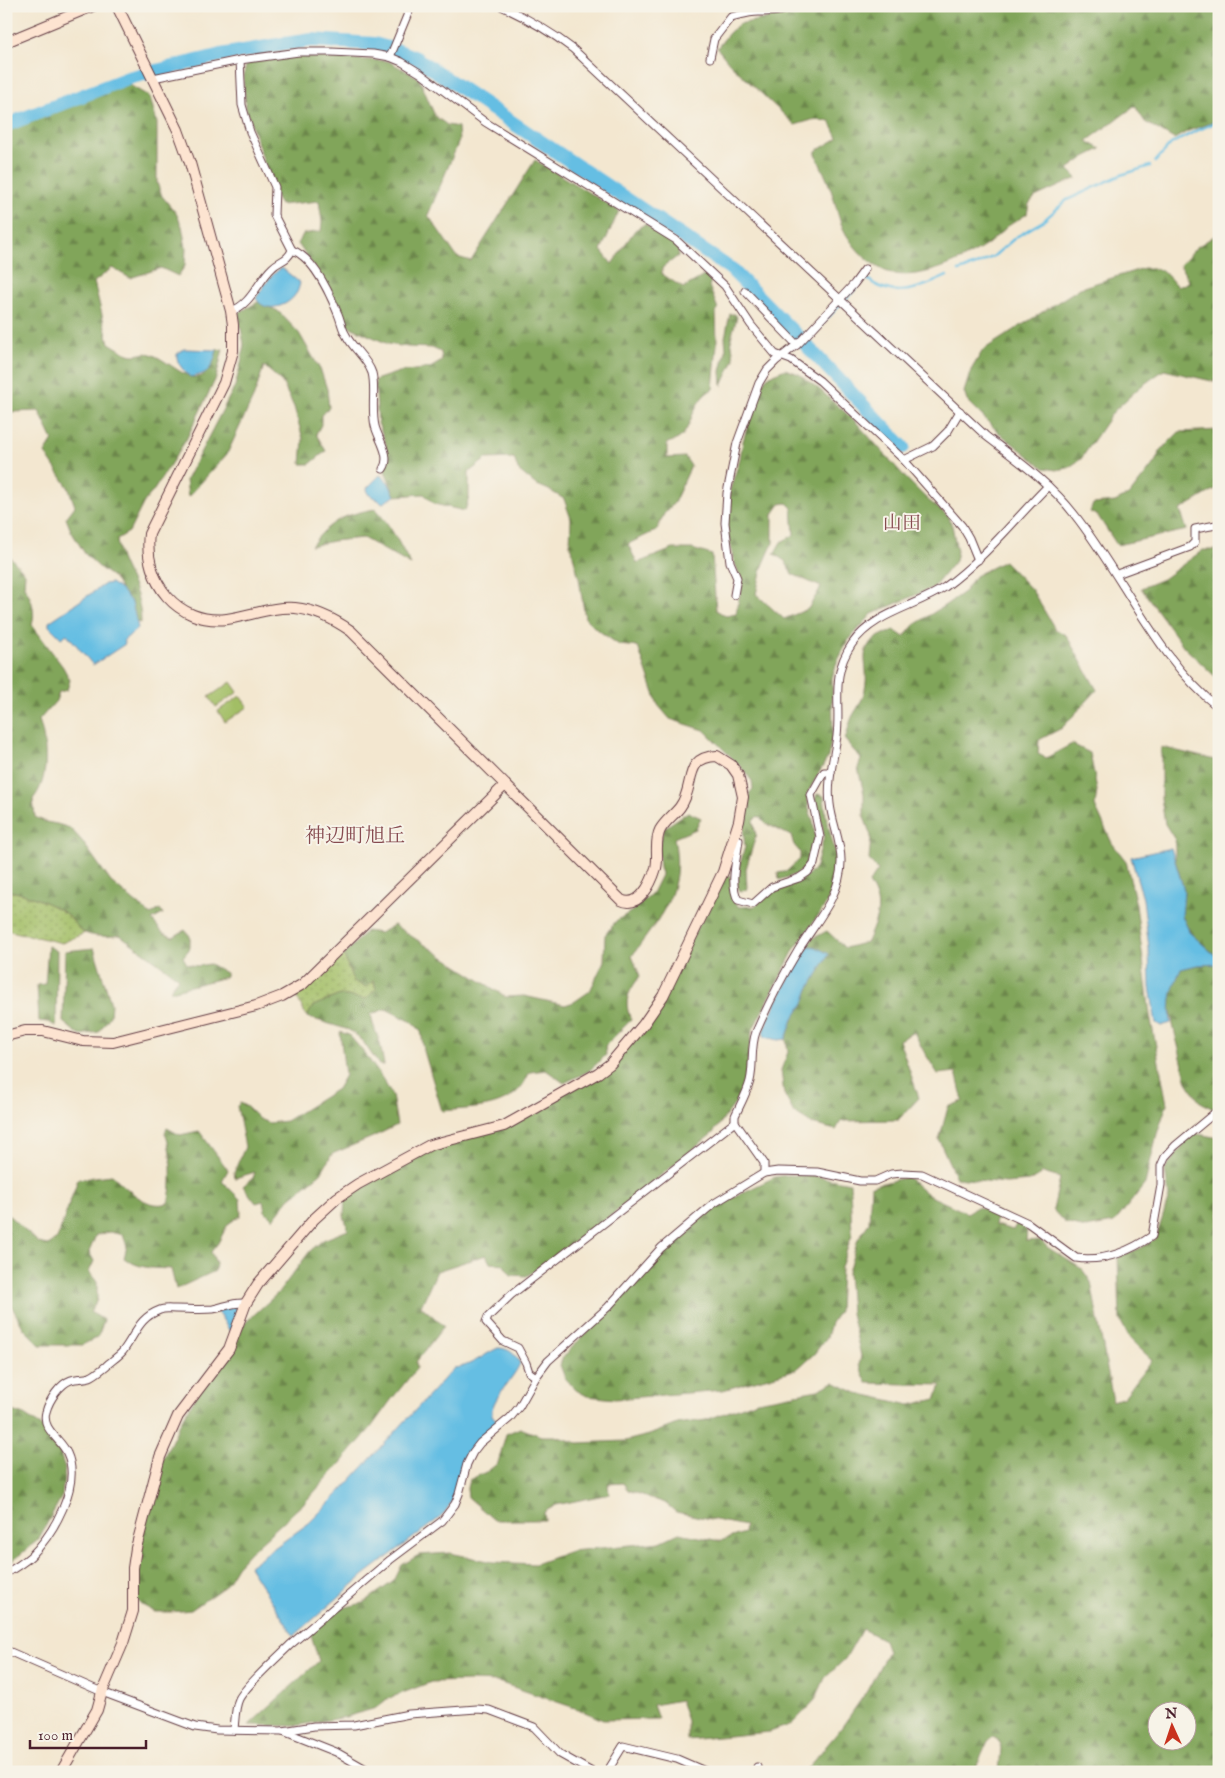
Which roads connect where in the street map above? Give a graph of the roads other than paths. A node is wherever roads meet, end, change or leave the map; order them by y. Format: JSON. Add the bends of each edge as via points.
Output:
{"nodes":[{"id":1,"x":93,"y":6,"type":"edge"},
{"id":2,"x":117,"y":6,"type":"edge"},
{"id":3,"x":411,"y":6,"type":"edge"},
{"id":4,"x":501,"y":6,"type":"edge"},
{"id":5,"x":794,"y":6,"type":"edge"},
{"id":6,"x":6,"y":42,"type":"edge"},
{"id":7,"x":390,"y":55,"type":"junction"},
{"id":8,"x":710,"y":58,"type":"dead end"},
{"id":9,"x":240,"y":60,"type":"junction"},
{"id":10,"x":152,"y":75,"type":"junction"},
{"id":11,"x":292,"y":250,"type":"junction"},
{"id":12,"x":865,"y":269,"type":"dead end"},
{"id":13,"x":745,"y":291,"type":"dead end"},
{"id":14,"x":839,"y":300,"type":"junction"},
{"id":15,"x":230,"y":310,"type":"junction"},
{"id":16,"x":800,"y":342,"type":"junction"},
{"id":17,"x":783,"y":357,"type":"junction"},
{"id":18,"x":960,"y":411,"type":"junction"},
{"id":19,"x":904,"y":460,"type":"junction"},
{"id":20,"x":383,"y":469,"type":"dead end"},
{"id":21,"x":1046,"y":488,"type":"junction"},
{"id":22,"x":1219,"y":527,"type":"edge"},
{"id":23,"x":978,"y":560,"type":"junction"},
{"id":24,"x":1117,"y":574,"type":"junction"},
{"id":25,"x":734,"y":595,"type":"dead end"},
{"id":26,"x":1219,"y":708,"type":"edge"},
{"id":27,"x":831,"y":772,"type":"junction"},
{"id":28,"x":504,"y":785,"type":"junction"},
{"id":29,"x":734,"y":836,"type":"junction"},
{"id":30,"x":6,"y":1036,"type":"edge"},
{"id":31,"x":1219,"y":1111,"type":"edge"},
{"id":32,"x":735,"y":1122,"type":"junction"},
{"id":33,"x":764,"y":1173,"type":"junction"},
{"id":34,"x":246,"y":1303,"type":"junction"},
{"id":35,"x":536,"y":1377,"type":"junction"},
{"id":36,"x":6,"y":1573,"type":"edge"},
{"id":37,"x":6,"y":1650,"type":"edge"},
{"id":38,"x":102,"y":1692,"type":"junction"},
{"id":39,"x":234,"y":1730,"type":"junction"},
{"id":40,"x":284,"y":1731,"type":"junction"},
{"id":41,"x":61,"y":1772,"type":"edge"},
{"id":42,"x":371,"y":1772,"type":"edge"},
{"id":43,"x":592,"y":1772,"type":"edge"},
{"id":44,"x":607,"y":1772,"type":"edge"},
{"id":45,"x":707,"y":1772,"type":"edge"}],
"edges":[{"from":1,"to":6,"type":"street"},
{"from":2,"to":10,"type":"street"},
{"from":3,"to":7,"type":"street"},
{"from":4,"to":14,"type":"street","via":[[527,18],[573,49]]},
{"from":5,"to":8,"type":"street","via":[[786,11],[731,17],[714,39]]},
{"from":7,"to":9,"type":"street","via":[[299,52]]},
{"from":7,"to":17,"type":"street","via":[[420,73],[485,122],[676,240],[725,286],[751,325],[775,354]]},
{"from":9,"to":10,"type":"street"},
{"from":9,"to":11,"type":"street","via":[[242,105],[250,132],[275,187],[274,215]]},
{"from":10,"to":15,"type":"street","via":[[190,163]]},
{"from":11,"to":15,"type":"street","via":[[282,263],[272,267],[245,302]]},
{"from":11,"to":20,"type":"street","via":[[297,251],[318,275],[346,336],[373,375],[375,426],[384,447],[386,465]]},
{"from":12,"to":14,"type":"street"},
{"from":13,"to":16,"type":"street"},
{"from":14,"to":16,"type":"street"},
{"from":14,"to":18,"type":"street"},
{"from":15,"to":28,"type":"street","via":[[233,351],[224,383],[149,534],[150,564],[159,587],[164,595],[186,611],[210,620],[294,608],[326,615],[340,623]]},
{"from":16,"to":17,"type":"street"},
{"from":17,"to":19,"type":"street","via":[[820,382]]},
{"from":17,"to":25,"type":"street","via":[[767,370],[758,383],[737,443],[725,523],[730,562],[737,578]]},
{"from":18,"to":19,"type":"street","via":[[934,446]]},
{"from":18,"to":21,"type":"street"},
{"from":19,"to":23,"type":"street","via":[[962,526]]},
{"from":21,"to":23,"type":"street"},
{"from":21,"to":24,"type":"street","via":[[1074,513]]},
{"from":22,"to":24,"type":"street","via":[[1195,530],[1195,542],[1190,547]]},
{"from":23,"to":27,"type":"street","via":[[942,588],[889,615],[853,642],[839,673],[837,734]]},
{"from":24,"to":26,"type":"street","via":[[1155,635],[1186,675]]},
{"from":27,"to":29,"type":"street","via":[[824,772],[811,795],[820,837],[814,864],[799,878],[772,887],[753,904],[738,900],[734,883],[739,840]]},
{"from":27,"to":32,"type":"street","via":[[829,802],[840,845],[841,875],[832,900],[795,955],[755,1034],[750,1080]]},
{"from":28,"to":29,"type":"street","via":[[620,900],[626,902],[637,900],[651,879],[656,867],[660,830],[680,807],[687,794],[692,769],[700,759],[717,756],[731,765],[738,776],[743,797]]},
{"from":28,"to":30,"type":"street","via":[[303,984],[282,996],[256,1006],[113,1042],[83,1042],[42,1031]]},
{"from":29,"to":34,"type":"street","via":[[723,872],[663,996],[610,1064],[504,1126],[430,1145],[336,1198],[258,1284]]},
{"from":31,"to":33,"type":"street","via":[[1165,1157],[1152,1236],[1113,1255],[1086,1259],[1076,1258],[1028,1223],[922,1174],[897,1174],[875,1181],[860,1181],[817,1172]]},
{"from":32,"to":33,"type":"street","via":[[764,1163]]},
{"from":32,"to":35,"type":"street","via":[[511,1295],[488,1317],[486,1322],[504,1340],[518,1348],[529,1372]]},
{"from":33,"to":35,"type":"street","via":[[718,1200],[687,1224],[608,1306],[548,1361]]},
{"from":34,"to":36,"type":"street","via":[[235,1302],[214,1309],[162,1309],[148,1315],[139,1323],[121,1352],[104,1368],[90,1377],[71,1380],[61,1387],[51,1400],[45,1424],[67,1452],[71,1483],[68,1494],[46,1538],[31,1556]]},
{"from":34,"to":38,"type":"street","via":[[229,1349],[178,1416],[160,1457],[136,1548],[133,1611]]},
{"from":35,"to":39,"type":"street","via":[[515,1413],[473,1452],[459,1494],[442,1521],[290,1644],[239,1699]]},
{"from":37,"to":38,"type":"street"},
{"from":38,"to":39,"type":"street","via":[[196,1727]]},
{"from":38,"to":41,"type":"street","via":[[97,1710]]},
{"from":39,"to":40,"type":"street"},
{"from":40,"to":42,"type":"street","via":[[336,1752]]},
{"from":40,"to":43,"type":"street","via":[[354,1725],[409,1714],[489,1710],[534,1727],[560,1754]]},
{"from":44,"to":45,"type":"street","via":[[623,1746],[677,1759]]}]}
